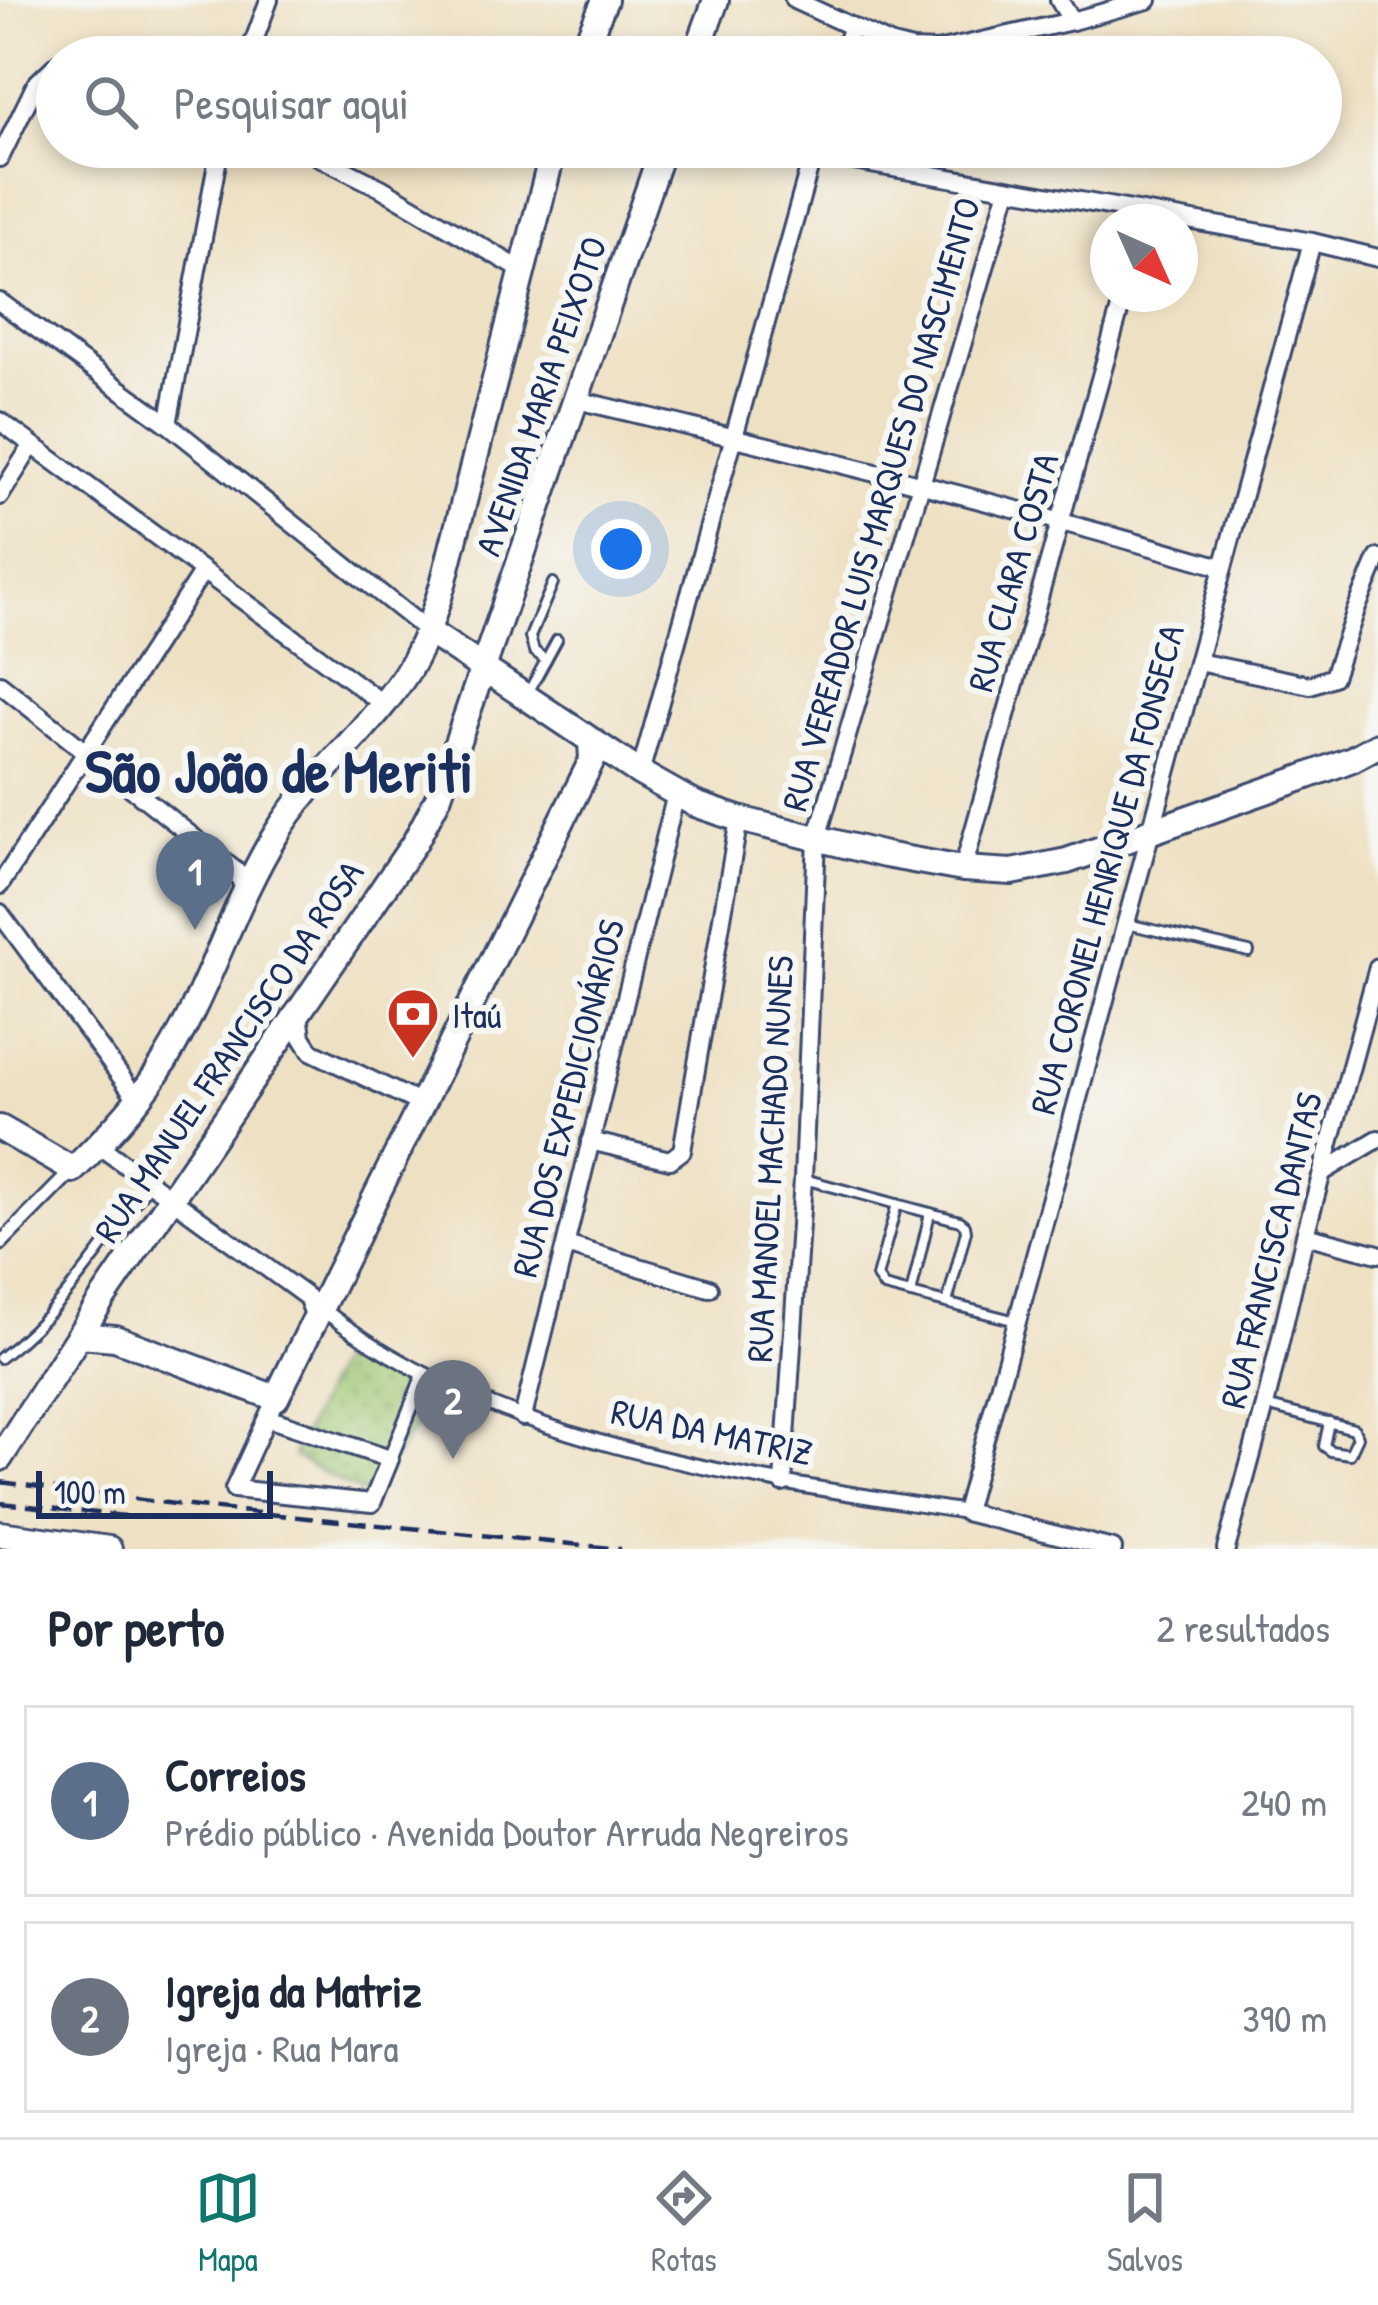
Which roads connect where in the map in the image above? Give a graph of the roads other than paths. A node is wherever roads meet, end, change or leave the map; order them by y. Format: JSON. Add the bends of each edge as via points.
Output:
{"nodes":[{"id":1,"x":269,"y":0,"type":"edge"},
{"id":2,"x":605,"y":0,"type":"edge"},
{"id":3,"x":716,"y":0,"type":"edge"},
{"id":4,"x":794,"y":0,"type":"edge"},
{"id":5,"x":1059,"y":0,"type":"edge"},
{"id":6,"x":1148,"y":0,"type":"edge"},
{"id":7,"x":1072,"y":21,"type":"junction"},
{"id":8,"x":851,"y":28,"type":"junction"},
{"id":9,"x":256,"y":36,"type":"edge"},
{"id":10,"x":589,"y":36,"type":"edge"},
{"id":11,"x":703,"y":36,"type":"edge"},
{"id":12,"x":849,"y":36,"type":"edge"},
{"id":13,"x":870,"y":36,"type":"edge"},
{"id":14,"x":1002,"y":36,"type":"edge"},
{"id":15,"x":36,"y":85,"type":"edge"},
{"id":16,"x":0,"y":158,"type":"edge"},
{"id":17,"x":216,"y":168,"type":"edge"},
{"id":18,"x":341,"y":168,"type":"edge"},
{"id":19,"x":549,"y":168,"type":"edge"},
{"id":20,"x":656,"y":168,"type":"edge"},
{"id":21,"x":809,"y":168,"type":"edge"},
{"id":22,"x":900,"y":168,"type":"edge"},
{"id":23,"x":1007,"y":189,"type":"junction"},
{"id":24,"x":1090,"y":206,"type":"edge"},
{"id":25,"x":1198,"y":226,"type":"edge"},
{"id":26,"x":1312,"y":242,"type":"junction"},
{"id":27,"x":1378,"y":258,"type":"edge"},
{"id":28,"x":523,"y":271,"type":"junction"},
{"id":29,"x":0,"y":302,"type":"edge"},
{"id":30,"x":1119,"y":312,"type":"edge"},
{"id":31,"x":577,"y":400,"type":"junction"},
{"id":32,"x":0,"y":421,"type":"edge"},
{"id":33,"x":168,"y":424,"type":"junction"},
{"id":34,"x":733,"y":436,"type":"junction"},
{"id":35,"x":32,"y":445,"type":"junction"},
{"id":36,"x":922,"y":484,"type":"junction"},
{"id":37,"x":0,"y":496,"type":"edge"},
{"id":38,"x":1061,"y":520,"type":"junction"},
{"id":39,"x":1378,"y":558,"type":"edge"},
{"id":40,"x":1222,"y":567,"type":"junction"},
{"id":41,"x":203,"y":571,"type":"junction"},
{"id":42,"x":553,"y":583,"type":"dead end"},
{"id":43,"x":429,"y":632,"type":"junction"},
{"id":44,"x":557,"y":640,"type":"dead end"},
{"id":45,"x":546,"y":660,"type":"junction"},
{"id":46,"x":1198,"y":662,"type":"junction"},
{"id":47,"x":484,"y":669,"type":"junction"},
{"id":48,"x":0,"y":685,"type":"edge"},
{"id":49,"x":526,"y":696,"type":"junction"},
{"id":50,"x":382,"y":703,"type":"junction"},
{"id":51,"x":1378,"y":745,"type":"edge"},
{"id":52,"x":86,"y":750,"type":"junction"},
{"id":53,"x":598,"y":751,"type":"junction"},
{"id":54,"x":640,"y":773,"type":"junction"},
{"id":55,"x":676,"y":794,"type":"junction"},
{"id":56,"x":739,"y":819,"type":"junction"},
{"id":57,"x":1149,"y":832,"type":"junction"},
{"id":58,"x":817,"y":838,"type":"junction"},
{"id":59,"x":963,"y":868,"type":"junction"},
{"id":60,"x":245,"y":878,"type":"junction"},
{"id":61,"x":0,"y":885,"type":"edge"},
{"id":62,"x":0,"y":913,"type":"edge"},
{"id":63,"x":1126,"y":923,"type":"junction"},
{"id":64,"x":1249,"y":952,"type":"dead end"},
{"id":65,"x":1378,"y":967,"type":"edge"},
{"id":66,"x":299,"y":1012,"type":"junction"},
{"id":67,"x":138,"y":1100,"type":"junction"},
{"id":68,"x":423,"y":1105,"type":"junction"},
{"id":69,"x":0,"y":1128,"type":"edge"},
{"id":70,"x":1378,"y":1139,"type":"edge"},
{"id":71,"x":590,"y":1141,"type":"junction"},
{"id":72,"x":98,"y":1145,"type":"junction"},
{"id":73,"x":73,"y":1170,"type":"junction"},
{"id":74,"x":1323,"y":1172,"type":"junction"},
{"id":75,"x":803,"y":1179,"type":"junction"},
{"id":76,"x":148,"y":1184,"type":"junction"},
{"id":77,"x":170,"y":1199,"type":"junction"},
{"id":78,"x":897,"y":1204,"type":"junction"},
{"id":79,"x":930,"y":1213,"type":"junction"},
{"id":80,"x":1305,"y":1235,"type":"junction"},
{"id":81,"x":0,"y":1244,"type":"edge"},
{"id":82,"x":566,"y":1245,"type":"junction"},
{"id":83,"x":1378,"y":1254,"type":"edge"},
{"id":84,"x":710,"y":1288,"type":"dead end"},
{"id":85,"x":911,"y":1294,"type":"junction"},
{"id":86,"x":100,"y":1301,"type":"junction"},
{"id":87,"x":947,"y":1304,"type":"junction"},
{"id":88,"x":319,"y":1314,"type":"junction"},
{"id":89,"x":1017,"y":1321,"type":"junction"},
{"id":90,"x":80,"y":1335,"type":"junction"},
{"id":91,"x":115,"y":1338,"type":"junction"},
{"id":92,"x":0,"y":1358,"type":"edge"},
{"id":93,"x":424,"y":1375,"type":"junction"},
{"id":94,"x":1264,"y":1406,"type":"junction"},
{"id":95,"x":272,"y":1408,"type":"junction"},
{"id":96,"x":523,"y":1417,"type":"junction"},
{"id":97,"x":1329,"y":1422,"type":"junction"},
{"id":98,"x":0,"y":1458,"type":"edge"},
{"id":99,"x":390,"y":1459,"type":"junction"},
{"id":100,"x":783,"y":1483,"type":"junction"},
{"id":101,"x":965,"y":1512,"type":"junction"},
{"id":102,"x":0,"y":1534,"type":"edge"},
{"id":103,"x":48,"y":1545,"type":"edge"},
{"id":104,"x":109,"y":1549,"type":"edge"},
{"id":105,"x":1113,"y":1549,"type":"edge"},
{"id":106,"x":1226,"y":1549,"type":"edge"}],
"edges":[{"from":1,"to":9,"type":"street"},
{"from":2,"to":10,"type":"main road"},
{"from":3,"to":11,"type":"main road"},
{"from":4,"to":8,"type":"street"},
{"from":5,"to":7,"type":"street"},
{"from":6,"to":7,"type":"street"},
{"from":7,"to":14,"type":"street"},
{"from":8,"to":12,"type":"street"},
{"from":8,"to":13,"type":"street"},
{"from":15,"to":16,"type":"street"},
{"from":17,"to":33,"type":"street"},
{"from":18,"to":28,"type":"street"},
{"from":19,"to":28,"type":"main road"},
{"from":20,"to":31,"type":"main road","name":"AVENIDA MARIA PEIXOTO"},
{"from":21,"to":34,"type":"street"},
{"from":22,"to":23,"type":"street"},
{"from":23,"to":24,"type":"street"},
{"from":23,"to":36,"type":"street","name":"RUA VEREADOR LUIS MARQUES DO NASCIMENTO"},
{"from":25,"to":26,"type":"street"},
{"from":26,"to":27,"type":"street"},
{"from":26,"to":40,"type":"street","name":"RUA CORONEL HENRIQUE DA FONSECA"},
{"from":28,"to":43,"type":"main road"},
{"from":29,"to":33,"type":"street"},
{"from":30,"to":38,"type":"street","name":"RUA CLARA COSTA"},
{"from":31,"to":34,"type":"street"},
{"from":31,"to":47,"type":"main road","name":"AVENIDA MARIA PEIXOTO"},
{"from":32,"to":35,"type":"street"},
{"from":33,"to":43,"type":"street"},
{"from":34,"to":36,"type":"street"},
{"from":34,"to":54,"type":"street"},
{"from":35,"to":37,"type":"street"},
{"from":35,"to":41,"type":"street"},
{"from":36,"to":38,"type":"street"},
{"from":36,"to":58,"type":"street","name":"RUA VEREADOR LUIS MARQUES DO NASCIMENTO"},
{"from":38,"to":40,"type":"street"},
{"from":38,"to":59,"type":"street","name":"RUA CLARA COSTA"},
{"from":39,"to":46,"type":"street","via":[[1333,677],[1310,686]]},
{"from":40,"to":46,"type":"street","name":"RUA CORONEL HENRIQUE DA FONSECA"},
{"from":41,"to":50,"type":"street"},
{"from":41,"to":52,"type":"street"},
{"from":42,"to":45,"type":"lane","via":[[530,637]]},
{"from":43,"to":47,"type":"main road"},
{"from":43,"to":50,"type":"main road"},
{"from":44,"to":45,"type":"lane"},
{"from":45,"to":49,"type":"lane"},
{"from":46,"to":57,"type":"street","name":"RUA CORONEL HENRIQUE DA FONSECA"},
{"from":47,"to":49,"type":"main road"},
{"from":47,"to":66,"type":"main road","name":"RUA MANUEL FRANCISCO DA ROSA","via":[[415,842]]},
{"from":48,"to":52,"type":"street"},
{"from":49,"to":53,"type":"main road"},
{"from":50,"to":60,"type":"main road"},
{"from":51,"to":57,"type":"main road"},
{"from":52,"to":60,"type":"street"},
{"from":52,"to":61,"type":"street"},
{"from":53,"to":54,"type":"main road"},
{"from":53,"to":68,"type":"main road"},
{"from":54,"to":55,"type":"main road"},
{"from":55,"to":56,"type":"main road"},
{"from":55,"to":71,"type":"street","name":"RUA DOS EXPEDICIONÁRIOS"},
{"from":56,"to":58,"type":"main road"},
{"from":56,"to":71,"type":"street","via":[[682,1151],[670,1160]]},
{"from":57,"to":59,"type":"main road","via":[[1035,868]]},
{"from":57,"to":63,"type":"street","name":"RUA CORONEL HENRIQUE DA FONSECA"},
{"from":58,"to":59,"type":"main road"},
{"from":58,"to":75,"type":"street","name":"RUA MANOEL MACHADO NUNES"},
{"from":60,"to":67,"type":"main road","via":[[196,1002]]},
{"from":62,"to":67,"type":"street"},
{"from":63,"to":64,"type":"lane"},
{"from":63,"to":89,"type":"street","name":"RUA CORONEL HENRIQUE DA FONSECA"},
{"from":65,"to":74,"type":"street","name":"RUA FRANCISCA DANTAS"},
{"from":66,"to":68,"type":"street","via":[[311,1051]]},
{"from":66,"to":77,"type":"main road","name":"RUA MANUEL FRANCISCO DA ROSA"},
{"from":67,"to":72,"type":"main road"},
{"from":68,"to":88,"type":"main road"},
{"from":69,"to":73,"type":"main road"},
{"from":70,"to":74,"type":"street"},
{"from":71,"to":82,"type":"street","name":"RUA DOS EXPEDICIONÁRIOS"},
{"from":72,"to":73,"type":"main road"},
{"from":72,"to":76,"type":"street","name":"RUA DA MATRIZ"},
{"from":73,"to":81,"type":"street"},
{"from":74,"to":80,"type":"street","name":"RUA FRANCISCA DANTAS"},
{"from":75,"to":78,"type":"lane"},
{"from":75,"to":100,"type":"street","name":"RUA MANOEL MACHADO NUNES"},
{"from":76,"to":77,"type":"street","name":"RUA DA MATRIZ"},
{"from":76,"to":92,"type":"lane","via":[[80,1277]]},
{"from":77,"to":86,"type":"main road","name":"RUA MANUEL FRANCISCO DA ROSA"},
{"from":77,"to":88,"type":"street","name":"RUA DA MATRIZ","via":[[307,1297]]},
{"from":78,"to":79,"type":"lane"},
{"from":78,"to":85,"type":"lane","via":[[877,1277]]},
{"from":79,"to":85,"type":"lane"},
{"from":79,"to":87,"type":"lane","via":[[965,1225]]},
{"from":80,"to":83,"type":"street"},
{"from":80,"to":94,"type":"street","name":"RUA FRANCISCA DANTAS"},
{"from":82,"to":84,"type":"street"},
{"from":82,"to":96,"type":"street","name":"RUA DOS EXPEDICIONÁRIOS"},
{"from":85,"to":87,"type":"lane"},
{"from":86,"to":90,"type":"main road","name":"RUA MANUEL FRANCISCO DA ROSA"},
{"from":86,"to":91,"type":"main road"},
{"from":87,"to":89,"type":"lane"},
{"from":88,"to":93,"type":"street","name":"RUA DA MATRIZ"},
{"from":88,"to":95,"type":"main road"},
{"from":89,"to":101,"type":"street","name":"RUA CORONEL HENRIQUE DA FONSECA"},
{"from":90,"to":91,"type":"main road"},
{"from":90,"to":98,"type":"main road","name":"RUA MANUEL FRANCISCO DA ROSA"},
{"from":91,"to":95,"type":"main road"},
{"from":93,"to":96,"type":"street","name":"RUA DA MATRIZ"},
{"from":93,"to":99,"type":"street"},
{"from":94,"to":97,"type":"lane"},
{"from":94,"to":106,"type":"street","name":"RUA FRANCISCA DANTAS"},
{"from":95,"to":99,"type":"street"},
{"from":95,"to":99,"type":"street","via":[[234,1489],[372,1503]]},
{"from":96,"to":100,"type":"street","name":"RUA DA MATRIZ"},
{"from":97,"to":97,"type":"lane","via":[[1358,1433],[1350,1454],[1324,1446]]},
{"from":100,"to":101,"type":"street","name":"RUA DA MATRIZ"},
{"from":101,"to":105,"type":"street","name":"RUA DA MATRIZ"},
{"from":102,"to":103,"type":"main road"},
{"from":103,"to":104,"type":"main road"}]}
